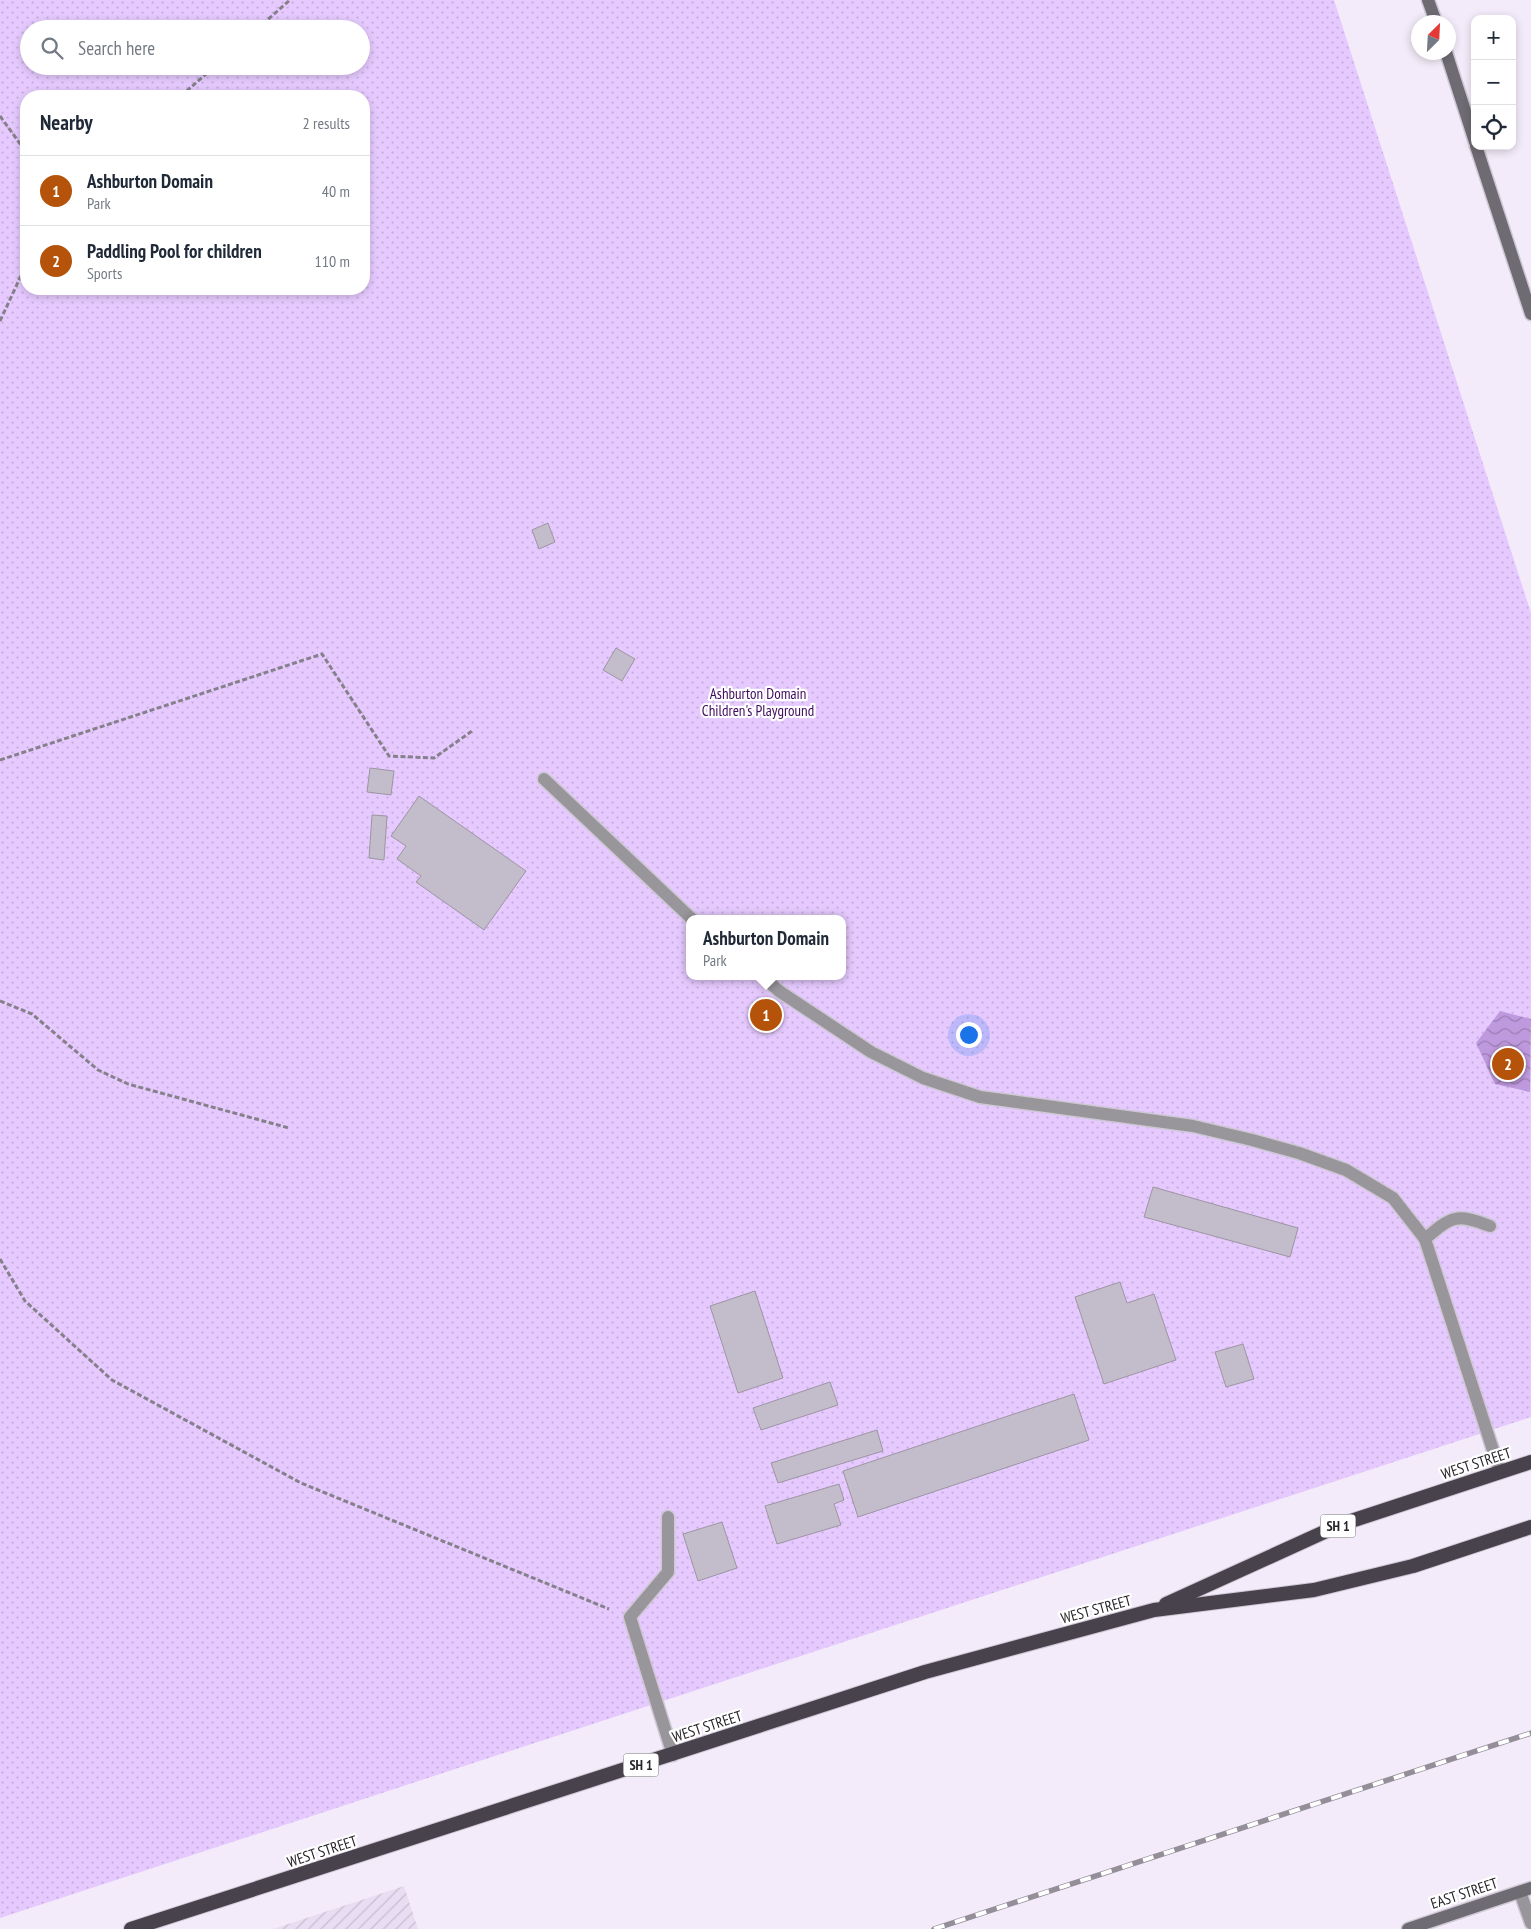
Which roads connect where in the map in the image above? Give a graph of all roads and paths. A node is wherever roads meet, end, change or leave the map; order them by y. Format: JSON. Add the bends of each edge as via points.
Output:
{"nodes":[{"id":1,"x":290,"y":0,"type":"edge"},
{"id":2,"x":1428,"y":0,"type":"edge"},
{"id":3,"x":1433,"y":15,"type":"edge"},
{"id":4,"x":267,"y":20,"type":"edge"},
{"id":5,"x":1449,"y":60,"type":"edge"},
{"id":6,"x":205,"y":75,"type":"edge"},
{"id":7,"x":188,"y":90,"type":"edge"},
{"id":8,"x":0,"y":116,"type":"edge"},
{"id":9,"x":1471,"y":130,"type":"edge"},
{"id":10,"x":20,"y":144,"type":"edge"},
{"id":11,"x":1477,"y":150,"type":"edge"},
{"id":12,"x":20,"y":279,"type":"edge"},
{"id":13,"x":1531,"y":314,"type":"edge"},
{"id":14,"x":0,"y":321,"type":"edge"},
{"id":15,"x":472,"y":731,"type":"dead end"},
{"id":16,"x":0,"y":760,"type":"edge"},
{"id":17,"x":544,"y":779,"type":"dead end"},
{"id":18,"x":688,"y":915,"type":"edge"},
{"id":19,"x":767,"y":980,"type":"edge"},
{"id":20,"x":0,"y":1001,"type":"edge"},
{"id":21,"x":289,"y":1128,"type":"dead end"},
{"id":22,"x":1490,"y":1226,"type":"dead end"},
{"id":23,"x":1425,"y":1239,"type":"junction"},
{"id":24,"x":0,"y":1259,"type":"edge"},
{"id":25,"x":1531,"y":1462,"type":"edge"},
{"id":26,"x":1500,"y":1472,"type":"junction"},
{"id":27,"x":668,"y":1517,"type":"dead end"},
{"id":28,"x":1531,"y":1527,"type":"edge"},
{"id":29,"x":1154,"y":1610,"type":"junction"},
{"id":30,"x":630,"y":1617,"type":"junction"},
{"id":31,"x":673,"y":1755,"type":"junction"},
{"id":32,"x":1525,"y":1890,"type":"edge"},
{"id":33,"x":1531,"y":1923,"type":"edge"},
{"id":34,"x":131,"y":1929,"type":"edge"},
{"id":35,"x":1408,"y":1929,"type":"edge"}],
"edges":[{"from":1,"to":4,"type":"path"},
{"from":2,"to":3,"type":"main road"},
{"from":5,"to":9,"type":"main road"},
{"from":6,"to":7,"type":"path"},
{"from":8,"to":10,"type":"path"},
{"from":11,"to":13,"type":"main road"},
{"from":12,"to":14,"type":"path"},
{"from":15,"to":16,"type":"path","via":[[434,758],[389,756],[322,654]]},
{"from":17,"to":18,"type":"lane"},
{"from":19,"to":23,"type":"lane","via":[[871,1052],[923,1078],[980,1097],[1193,1126],[1298,1153],[1346,1170],[1393,1198]]},
{"from":20,"to":21,"type":"path","via":[[32,1014],[98,1070],[128,1084]]},
{"from":22,"to":23,"type":"lane","via":[[1468,1218],[1446,1221]]},
{"from":23,"to":26,"type":"lane"},
{"from":24,"to":30,"type":"path","via":[[25,1302],[112,1380],[301,1483]]},
{"from":25,"to":26,"type":"highway","name":"WEST STREET","number":"SH 1"},
{"from":26,"to":29,"type":"highway","name":"WEST STREET","number":"SH 1","via":[[1342,1524]]},
{"from":27,"to":30,"type":"lane","via":[[668,1572]]},
{"from":28,"to":29,"type":"highway","name":"WEST STREET","number":"SH 1","via":[[1413,1566],[1314,1590]]},
{"from":29,"to":31,"type":"highway","name":"WEST STREET","number":"SH 1","via":[[925,1672]]},
{"from":30,"to":31,"type":"lane"},
{"from":31,"to":34,"type":"highway","name":"WEST STREET","number":"SH 1"},
{"from":32,"to":33,"type":"lane"},
{"from":32,"to":35,"type":"main road","name":"EAST STREET"}]}
